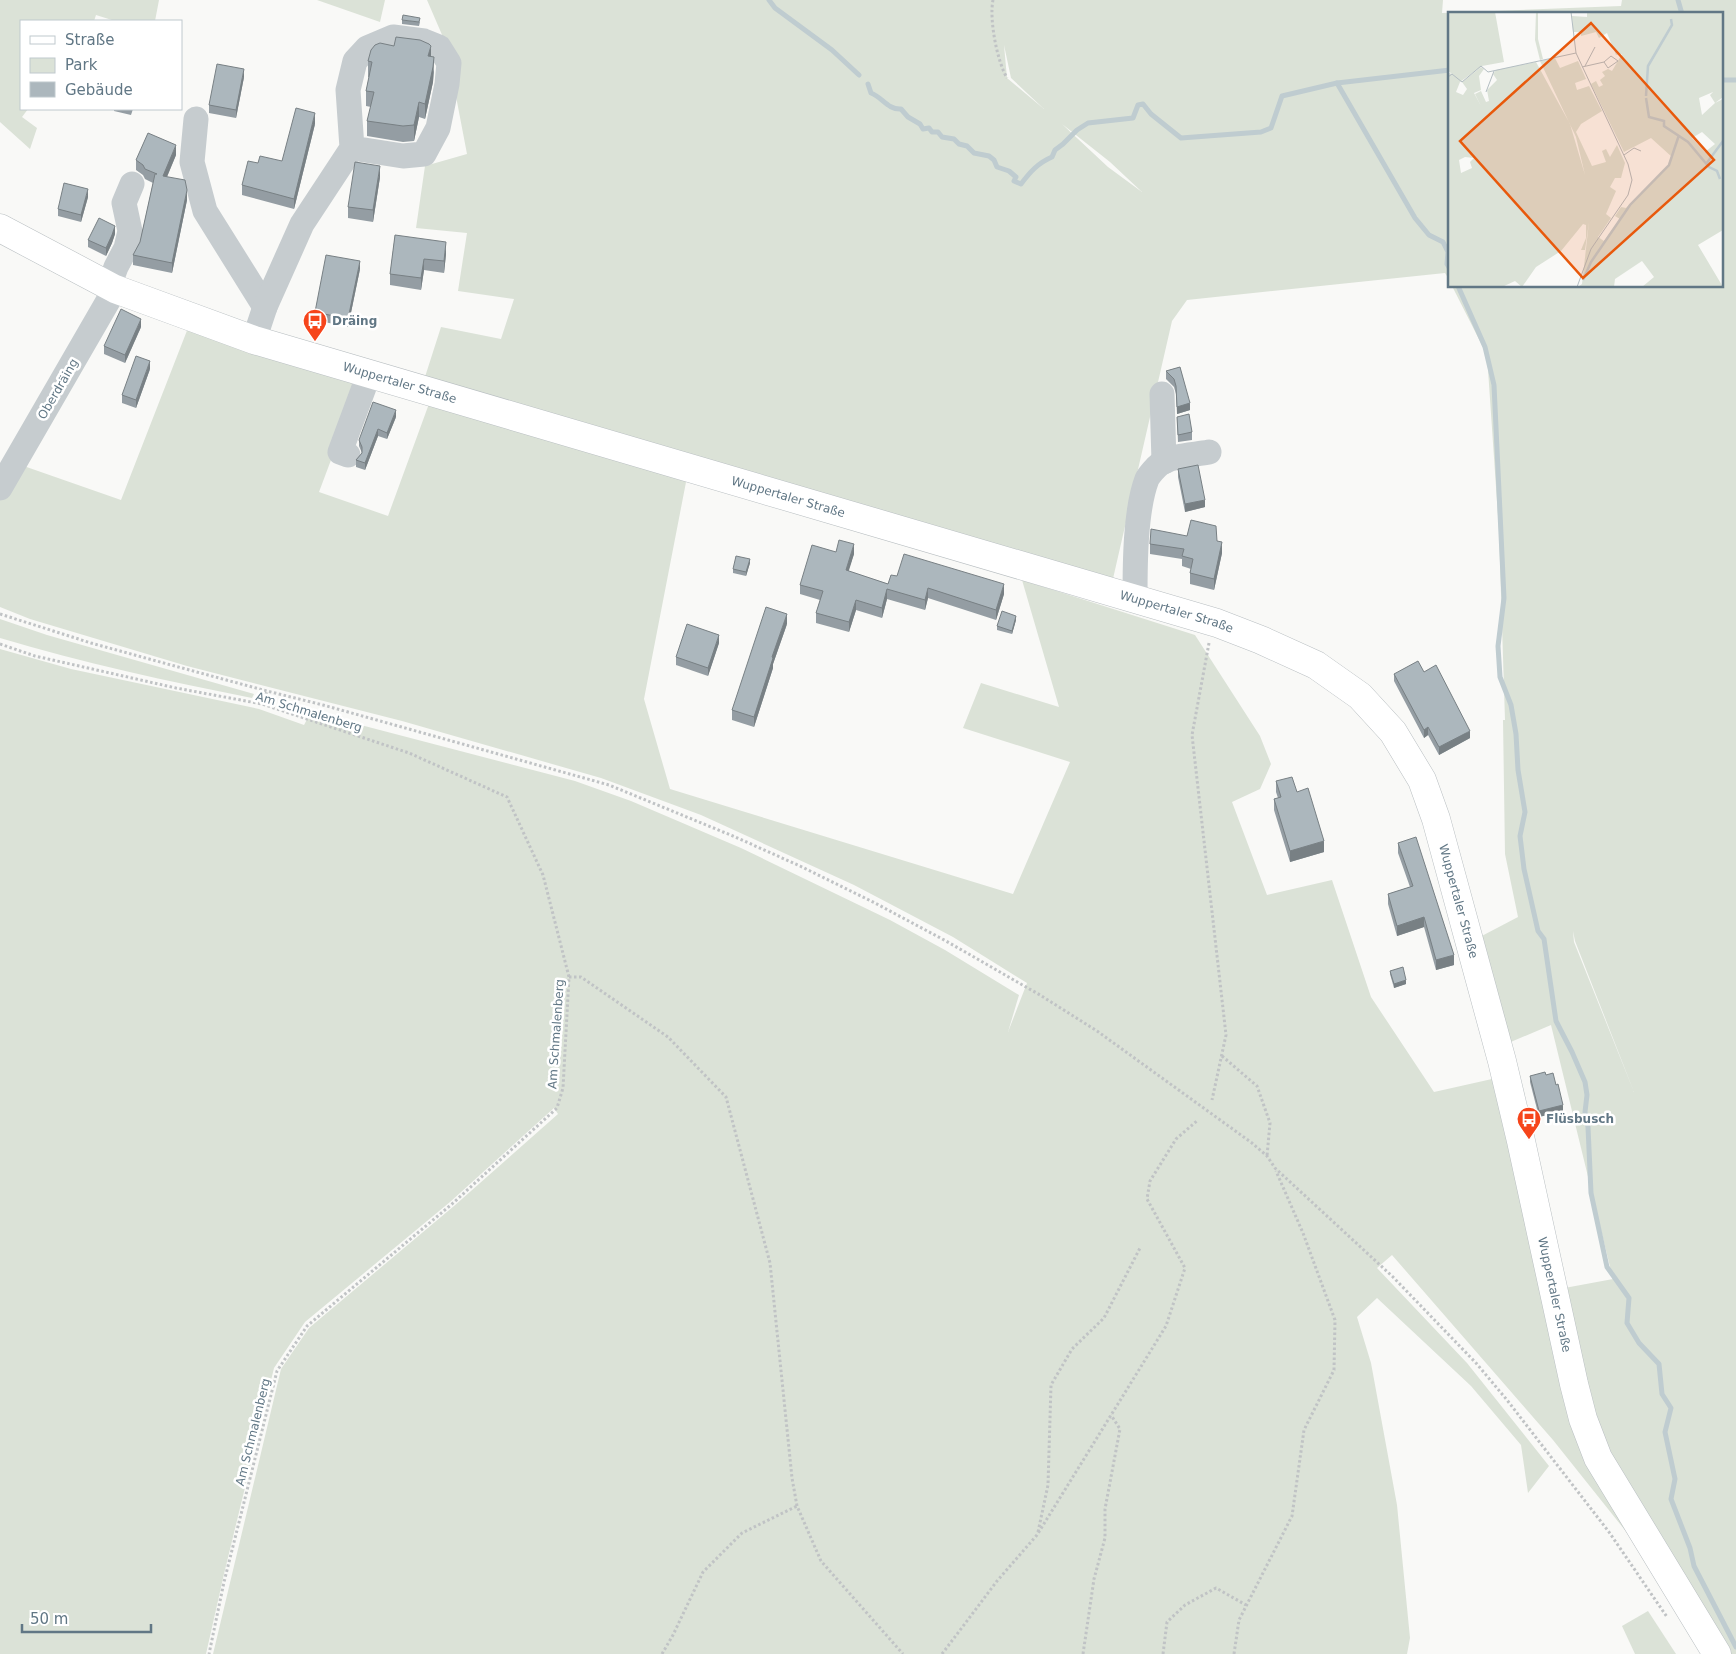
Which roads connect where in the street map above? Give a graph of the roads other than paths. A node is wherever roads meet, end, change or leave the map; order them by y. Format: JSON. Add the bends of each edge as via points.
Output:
{"nodes":[{"id":1,"x":196,"y":119,"type":"dead end"},
{"id":2,"x":352,"y":148,"type":"junction"},
{"id":3,"x":132,"y":184,"type":"dead end"},
{"id":4,"x":0,"y":228,"type":"edge"},
{"id":5,"x":112,"y":287,"type":"junction"},
{"id":6,"x":265,"y":307,"type":"junction"},
{"id":7,"x":254,"y":340,"type":"junction"},
{"id":8,"x":369,"y":374,"type":"junction"},
{"id":9,"x":1162,"y":394,"type":"dead end"},
{"id":10,"x":1209,"y":452,"type":"dead end"},
{"id":11,"x":348,"y":455,"type":"dead end"},
{"id":12,"x":1164,"y":462,"type":"junction"},
{"id":13,"x":0,"y":488,"type":"edge"},
{"id":14,"x":1135,"y":599,"type":"junction"},
{"id":15,"x":1717,"y":1654,"type":"edge"}],
"edges":[{"from":1,"to":6,"type":"lane","via":[[192,162],[205,211]]},
{"from":2,"to":2,"type":"lane","via":[[403,156],[424,154],[438,128],[447,84],[449,63],[439,47],[424,41],[393,37],[367,48],[355,61],[348,90]]},
{"from":2,"to":6,"type":"lane","via":[[302,224]]},
{"from":3,"to":5,"type":"lane","name":"Oberdräing","via":[[124,203],[130,231]]},
{"from":4,"to":5,"type":"main road","name":"Wuppertaler Straße"},
{"from":5,"to":7,"type":"main road","name":"Wuppertaler Straße"},
{"from":5,"to":13,"type":"lane","name":"Oberdräing"},
{"from":6,"to":7,"type":"lane"},
{"from":7,"to":8,"type":"main road","name":"Wuppertaler Straße"},
{"from":8,"to":11,"type":"lane","via":[[340,452]]},
{"from":8,"to":14,"type":"main road","name":"Wuppertaler Straße"},
{"from":9,"to":12,"type":"lane"},
{"from":10,"to":12,"type":"lane"},
{"from":12,"to":14,"type":"lane","via":[[1148,478],[1140,509]]},
{"from":14,"to":15,"type":"main road","name":"Wuppertaler Straße","via":[[1262,640],[1316,665],[1360,696],[1393,732],[1422,780],[1436,819],[1502,1062],[1583,1419],[1598,1458]]}]}
